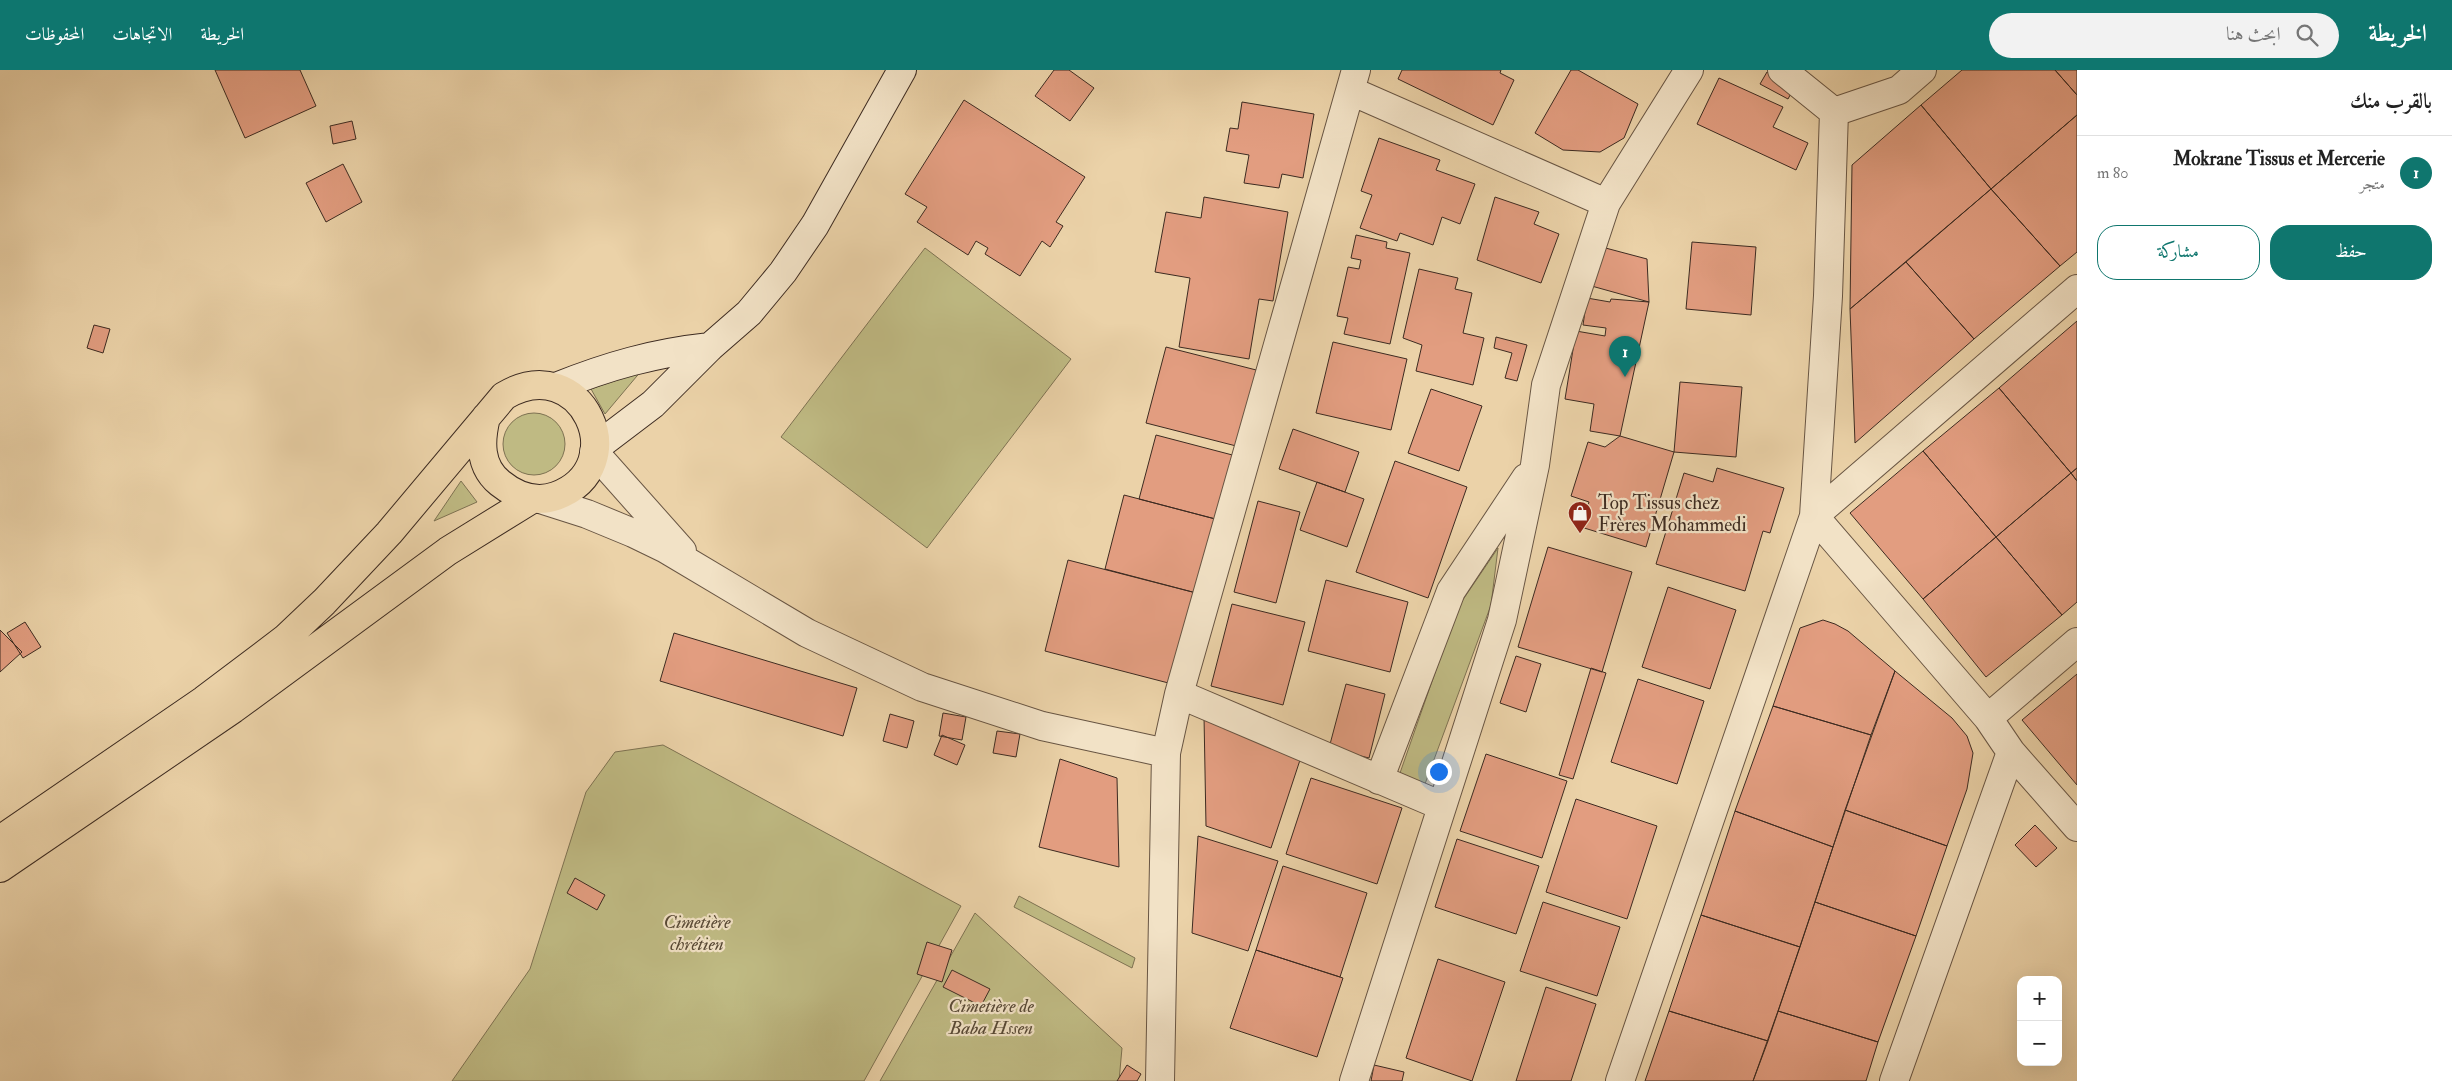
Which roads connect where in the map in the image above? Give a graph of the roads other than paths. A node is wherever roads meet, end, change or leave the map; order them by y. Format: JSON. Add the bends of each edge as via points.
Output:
{"nodes":[{"id":1,"x":902,"y":70,"type":"edge"},
{"id":2,"x":1689,"y":70,"type":"edge"},
{"id":3,"x":1782,"y":70,"type":"edge"},
{"id":4,"x":1922,"y":70,"type":"edge"},
{"id":5,"x":1354,"y":81,"type":"edge"},
{"id":6,"x":1834,"y":112,"type":"junction"},
{"id":7,"x":1606,"y":203,"type":"junction"},
{"id":8,"x":2077,"y":289,"type":"edge"},
{"id":9,"x":710,"y":347,"type":"junction"},
{"id":10,"x":556,"y":387,"type":"junction"},
{"id":11,"x":486,"y":417,"type":"junction"},
{"id":12,"x":595,"y":450,"type":"junction"},
{"id":13,"x":1535,"y":465,"type":"junction"},
{"id":14,"x":536,"y":499,"type":"junction"},
{"id":15,"x":1814,"y":516,"type":"junction"},
{"id":16,"x":698,"y":568,"type":"junction"},
{"id":17,"x":2077,"y":642,"type":"edge"},
{"id":18,"x":1179,"y":694,"type":"junction"},
{"id":19,"x":1988,"y":718,"type":"junction"},
{"id":20,"x":2011,"y":752,"type":"junction"},
{"id":21,"x":1166,"y":753,"type":"junction"},
{"id":22,"x":1379,"y":780,"type":"junction"},
{"id":23,"x":1442,"y":806,"type":"junction"},
{"id":24,"x":2077,"y":827,"type":"edge"},
{"id":25,"x":0,"y":840,"type":"edge"},
{"id":26,"x":0,"y":868,"type":"edge"},
{"id":27,"x":1160,"y":1081,"type":"edge"},
{"id":28,"x":1354,"y":1081,"type":"edge"},
{"id":29,"x":1620,"y":1081,"type":"edge"},
{"id":30,"x":1894,"y":1081,"type":"edge"}],
"edges":[{"from":1,"to":9,"type":"street","via":[[815,225],[783,272],[749,313]]},
{"from":2,"to":7,"type":"street"},
{"from":3,"to":6,"type":"street"},
{"from":4,"to":6,"type":"street","via":[[1899,90]]},
{"from":5,"to":7,"type":"street"},
{"from":5,"to":18,"type":"street"},
{"from":6,"to":15,"type":"street","via":[[1828,296]]},
{"from":7,"to":13,"type":"street","via":[[1546,385]]},
{"from":8,"to":15,"type":"street"},
{"from":9,"to":10,"type":"street","via":[[632,360]]},
{"from":9,"to":12,"type":"street","via":[[653,404]]},
{"from":10,"to":11,"type":"main road","via":[[536,384],[515,388],[493,405]]},
{"from":10,"to":12,"type":"main road","via":[[582,404],[590,418]]},
{"from":11,"to":14,"type":"main road","via":[[481,438],[483,460],[494,478],[511,492]]},
{"from":11,"to":25,"type":"main road","via":[[372,552],[286,638],[211,695]]},
{"from":12,"to":14,"type":"main road","via":[[580,481],[562,494]]},
{"from":12,"to":16,"type":"street"},
{"from":13,"to":22,"type":"street","via":[[1451,591]]},
{"from":13,"to":23,"type":"street","via":[[1502,620]]},
{"from":14,"to":16,"type":"street","via":[[587,514],[633,533]]},
{"from":14,"to":26,"type":"main road","via":[[448,551],[233,709]]},
{"from":15,"to":19,"type":"street"},
{"from":15,"to":29,"type":"street"},
{"from":16,"to":21,"type":"street","via":[[807,634],[922,686],[1042,726]]},
{"from":17,"to":19,"type":"street"},
{"from":18,"to":21,"type":"street"},
{"from":18,"to":22,"type":"street"},
{"from":19,"to":20,"type":"street"},
{"from":20,"to":24,"type":"street"},
{"from":20,"to":30,"type":"street"},
{"from":21,"to":27,"type":"street"},
{"from":22,"to":23,"type":"street"},
{"from":23,"to":28,"type":"street"}]}
